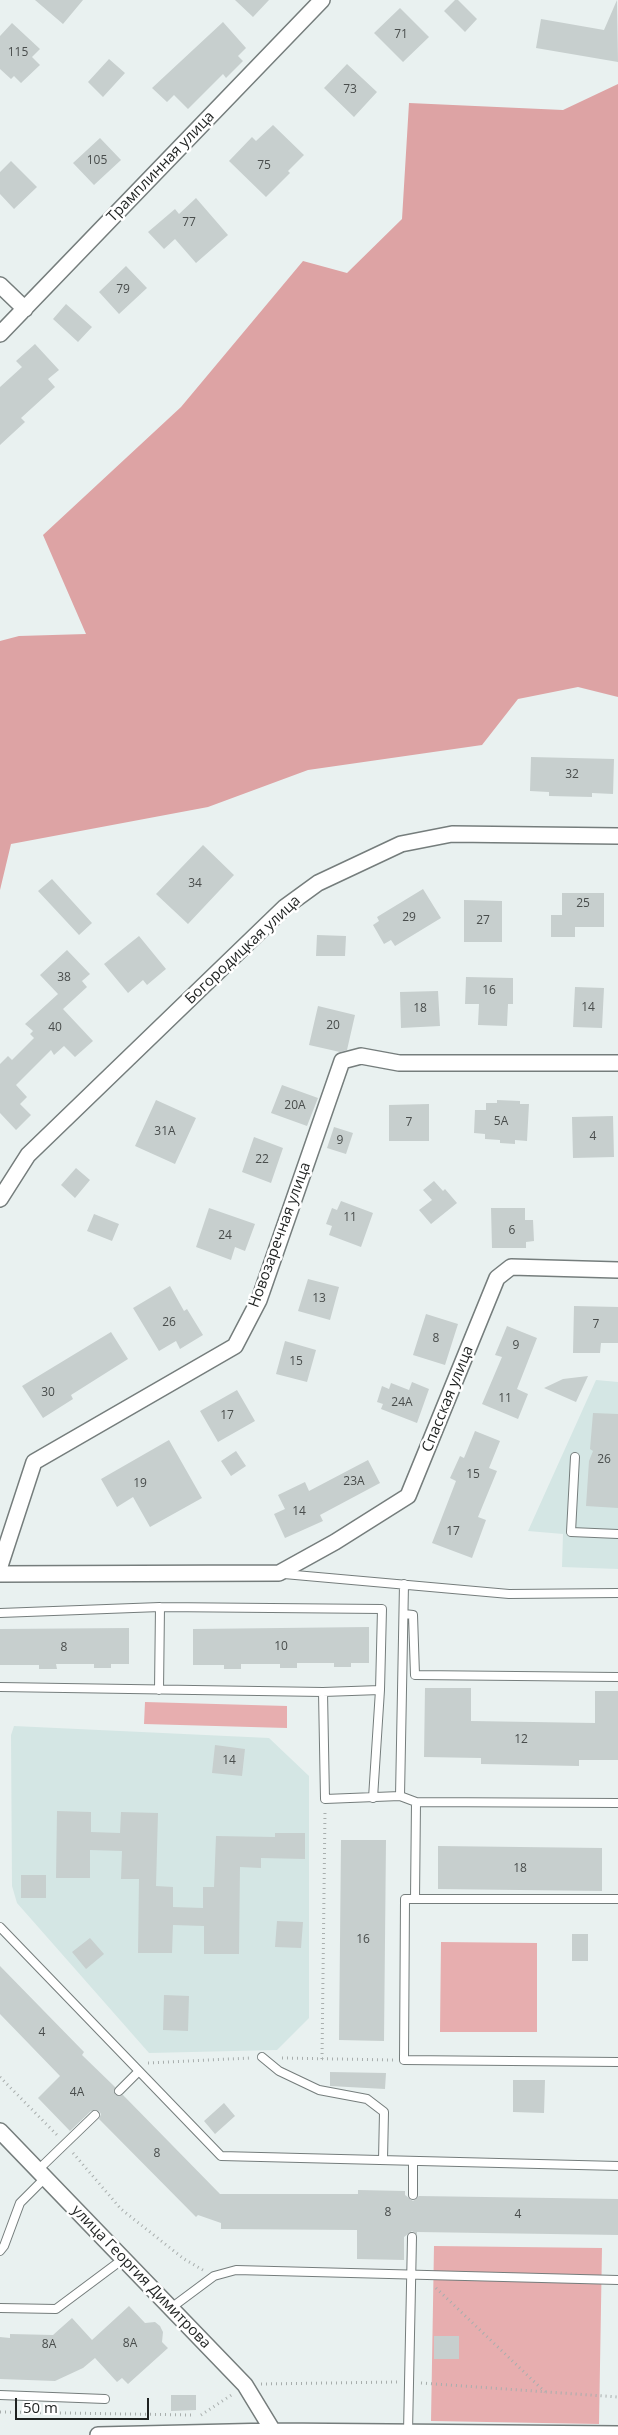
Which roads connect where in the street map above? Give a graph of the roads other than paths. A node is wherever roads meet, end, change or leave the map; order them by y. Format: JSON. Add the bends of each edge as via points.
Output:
{"nodes":[{"id":1,"x":322,"y":0,"type":"edge"},
{"id":2,"x":0,"y":285,"type":"edge"},
{"id":3,"x":25,"y":309,"type":"junction"},
{"id":4,"x":0,"y":334,"type":"edge"},
{"id":5,"x":618,"y":836,"type":"edge"},
{"id":6,"x":618,"y":1063,"type":"edge"},
{"id":7,"x":0,"y":1200,"type":"edge"},
{"id":8,"x":618,"y":1270,"type":"edge"},
{"id":9,"x":575,"y":1457,"type":"dead end"},
{"id":10,"x":618,"y":1534,"type":"edge"},
{"id":11,"x":0,"y":1566,"type":"edge"},
{"id":12,"x":279,"y":1573,"type":"junction"},
{"id":13,"x":0,"y":1574,"type":"edge"},
{"id":14,"x":404,"y":1584,"type":"junction"},
{"id":15,"x":618,"y":1593,"type":"edge"},
{"id":16,"x":160,"y":1607,"type":"junction"},
{"id":17,"x":0,"y":1613,"type":"edge"},
{"id":18,"x":404,"y":1614,"type":"junction"},
{"id":19,"x":618,"y":1677,"type":"edge"},
{"id":20,"x":0,"y":1687,"type":"edge"},
{"id":21,"x":159,"y":1690,"type":"junction"},
{"id":22,"x":380,"y":1690,"type":"junction"},
{"id":23,"x":323,"y":1692,"type":"junction"},
{"id":24,"x":400,"y":1796,"type":"junction"},
{"id":25,"x":373,"y":1798,"type":"junction"},
{"id":26,"x":416,"y":1802,"type":"junction"},
{"id":27,"x":618,"y":1802,"type":"edge"},
{"id":28,"x":415,"y":1899,"type":"junction"},
{"id":29,"x":618,"y":1899,"type":"edge"},
{"id":30,"x":0,"y":1927,"type":"edge"},
{"id":31,"x":262,"y":2057,"type":"dead end"},
{"id":32,"x":618,"y":2062,"type":"edge"},
{"id":33,"x":139,"y":2072,"type":"junction"},
{"id":34,"x":119,"y":2091,"type":"dead end"},
{"id":35,"x":95,"y":2115,"type":"dead end"},
{"id":36,"x":0,"y":2131,"type":"edge"},
{"id":37,"x":383,"y":2160,"type":"junction"},
{"id":38,"x":413,"y":2161,"type":"junction"},
{"id":39,"x":618,"y":2166,"type":"edge"},
{"id":40,"x":42,"y":2174,"type":"junction"},
{"id":41,"x":413,"y":2196,"type":"dead end"},
{"id":42,"x":412,"y":2237,"type":"dead end"},
{"id":43,"x":0,"y":2251,"type":"edge"},
{"id":44,"x":123,"y":2258,"type":"junction"},
{"id":45,"x":412,"y":2275,"type":"junction"},
{"id":46,"x":618,"y":2280,"type":"edge"},
{"id":47,"x":0,"y":2308,"type":"edge"},
{"id":48,"x":171,"y":2308,"type":"junction"},
{"id":49,"x":0,"y":2395,"type":"edge"},
{"id":50,"x":105,"y":2400,"type":"dead end"},
{"id":51,"x":272,"y":2430,"type":"junction"},
{"id":52,"x":408,"y":2432,"type":"junction"},
{"id":53,"x":618,"y":2434,"type":"edge"},
{"id":54,"x":98,"y":2435,"type":"edge"}],
"edges":[{"from":1,"to":3,"type":"street","name":"Трамплинная улица"},
{"from":2,"to":3,"type":"street"},
{"from":3,"to":4,"type":"street","name":"Трамплинная улица"},
{"from":5,"to":7,"type":"street","name":"Богородицкая улица","via":[[452,834],[401,844],[318,883],[285,907],[28,1155]]},
{"from":6,"to":11,"type":"street","name":"Новозаречная улица","via":[[399,1063],[361,1056],[342,1061],[258,1300],[235,1346],[34,1462]]},
{"from":8,"to":12,"type":"street","name":"Спасская улица","via":[[511,1267],[498,1278],[408,1496]]},
{"from":9,"to":10,"type":"lane","via":[[571,1532]]},
{"from":12,"to":13,"type":"street"},
{"from":12,"to":14,"type":"lane"},
{"from":14,"to":15,"type":"lane","via":[[509,1594]]},
{"from":14,"to":18,"type":"lane"},
{"from":16,"to":17,"type":"lane"},
{"from":16,"to":21,"type":"lane"},
{"from":16,"to":22,"type":"lane","via":[[382,1609]]},
{"from":18,"to":19,"type":"lane","via":[[414,1615],[414,1674]]},
{"from":18,"to":24,"type":"lane"},
{"from":20,"to":21,"type":"lane"},
{"from":21,"to":23,"type":"lane"},
{"from":22,"to":23,"type":"lane"},
{"from":22,"to":25,"type":"lane"},
{"from":23,"to":25,"type":"lane","via":[[325,1799]]},
{"from":24,"to":25,"type":"lane"},
{"from":24,"to":26,"type":"lane"},
{"from":26,"to":27,"type":"lane"},
{"from":26,"to":28,"type":"lane"},
{"from":28,"to":29,"type":"lane"},
{"from":28,"to":32,"type":"lane","via":[[405,1899],[404,2060]]},
{"from":30,"to":33,"type":"lane"},
{"from":31,"to":37,"type":"lane","via":[[279,2071],[319,2090],[367,2099],[384,2112]]},
{"from":33,"to":34,"type":"lane"},
{"from":33,"to":37,"type":"lane","via":[[221,2156]]},
{"from":35,"to":40,"type":"lane"},
{"from":36,"to":40,"type":"street","name":"улица Георгия Димитрова"},
{"from":37,"to":38,"type":"lane"},
{"from":38,"to":39,"type":"lane"},
{"from":38,"to":41,"type":"lane"},
{"from":40,"to":43,"type":"lane","via":[[20,2203]]},
{"from":40,"to":44,"type":"street","name":"улица Георгия Димитрова"},
{"from":42,"to":45,"type":"lane"},
{"from":44,"to":47,"type":"lane","via":[[56,2309]]},
{"from":44,"to":48,"type":"street","name":"улица Георгия Димитрова"},
{"from":45,"to":46,"type":"lane"},
{"from":45,"to":48,"type":"lane","via":[[236,2270],[214,2276]]},
{"from":45,"to":52,"type":"lane"},
{"from":48,"to":51,"type":"street","name":"улица Георгия Димитрова","via":[[245,2385]]},
{"from":49,"to":50,"type":"lane"},
{"from":51,"to":52,"type":"street"},
{"from":51,"to":54,"type":"street"},
{"from":52,"to":53,"type":"street"}]}
